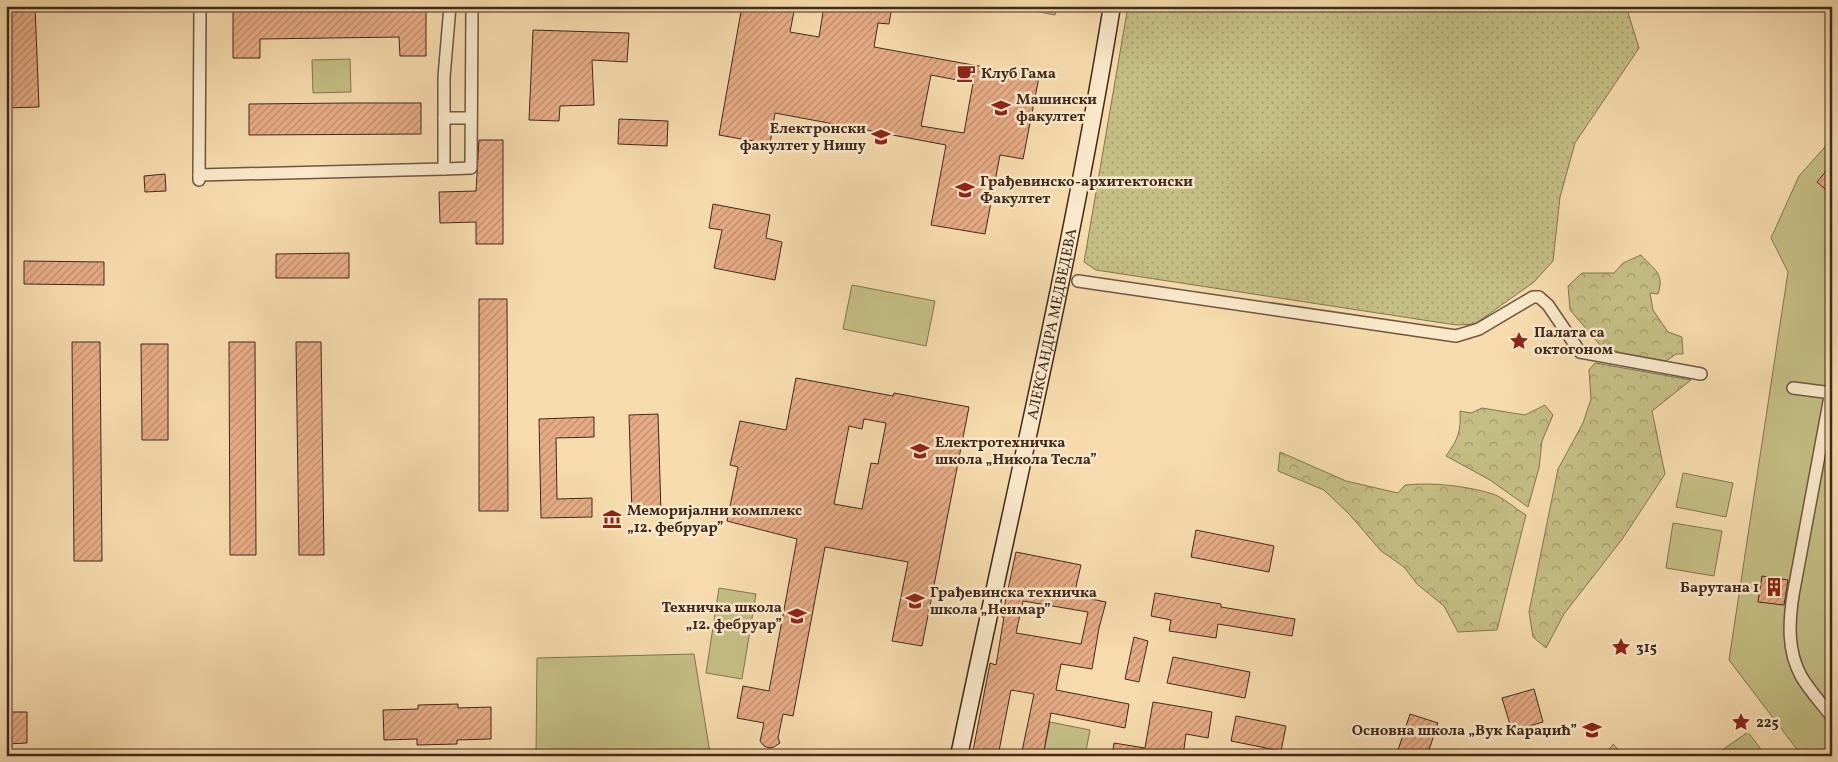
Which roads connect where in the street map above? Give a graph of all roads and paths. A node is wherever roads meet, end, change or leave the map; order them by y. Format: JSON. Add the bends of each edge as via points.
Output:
{"nodes":[{"id":1,"x":200,"y":6,"type":"edge"},
{"id":2,"x":450,"y":6,"type":"edge"},
{"id":3,"x":472,"y":6,"type":"edge"},
{"id":4,"x":1112,"y":6,"type":"edge"},
{"id":5,"x":444,"y":118,"type":"junction"},
{"id":6,"x":472,"y":118,"type":"junction"},
{"id":7,"x":444,"y":169,"type":"junction"},
{"id":8,"x":1078,"y":281,"type":"dead end"},
{"id":9,"x":1701,"y":374,"type":"dead end"},
{"id":10,"x":1793,"y":388,"type":"dead end"},
{"id":11,"x":1831,"y":390,"type":"edge"},
{"id":12,"x":1832,"y":717,"type":"edge"},
{"id":13,"x":959,"y":756,"type":"edge"}],
"edges":[{"from":1,"to":7,"type":"street","via":[[199,177]]},
{"from":2,"to":5,"type":"street"},
{"from":3,"to":6,"type":"street"},
{"from":4,"to":13,"type":"main road","name":"АЛЕКСАНДРА МЕДВЕДЕВА","via":[[1065,263]]},
{"from":5,"to":6,"type":"street"},
{"from":5,"to":7,"type":"street"},
{"from":6,"to":7,"type":"street","via":[[471,168]]},
{"from":8,"to":9,"type":"street","via":[[1456,336],[1479,329],[1533,297],[1539,297],[1580,352]]},
{"from":10,"to":11,"type":"street"},
{"from":11,"to":12,"type":"street","via":[[1793,595],[1790,644],[1801,676]]}]}
